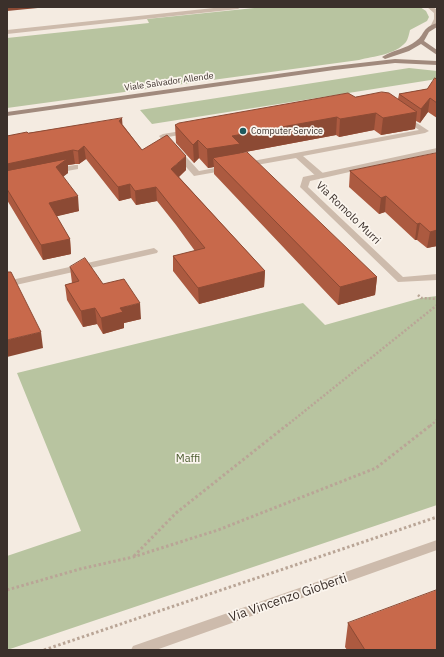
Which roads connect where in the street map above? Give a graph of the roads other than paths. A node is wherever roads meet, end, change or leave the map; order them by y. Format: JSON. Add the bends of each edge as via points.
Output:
{"nodes":[{"id":1,"x":238,"y":7,"type":"edge"},
{"id":2,"x":430,"y":7,"type":"edge"},
{"id":3,"x":435,"y":26,"type":"edge"},
{"id":4,"x":7,"y":32,"type":"edge"},
{"id":5,"x":422,"y":41,"type":"junction"},
{"id":6,"x":437,"y":53,"type":"edge"},
{"id":7,"x":437,"y":64,"type":"edge"},
{"id":8,"x":334,"y":68,"type":"junction"},
{"id":9,"x":7,"y":114,"type":"edge"},
{"id":10,"x":437,"y":150,"type":"edge"},
{"id":11,"x":297,"y":155,"type":"junction"},
{"id":12,"x":75,"y":167,"type":"dead end"},
{"id":13,"x":45,"y":174,"type":"edge"},
{"id":14,"x":321,"y":176,"type":"junction"},
{"id":15,"x":154,"y":251,"type":"dead end"},
{"id":16,"x":437,"y":277,"type":"edge"},
{"id":17,"x":7,"y":284,"type":"edge"},
{"id":18,"x":437,"y":545,"type":"edge"},
{"id":19,"x":138,"y":650,"type":"edge"}],
"edges":[{"from":1,"to":4,"type":"street"},
{"from":2,"to":3,"type":"street","via":[[437,14]]},
{"from":3,"to":5,"type":"main road","via":[[426,31]]},
{"from":5,"to":6,"type":"main road"},
{"from":5,"to":8,"type":"main road","name":"Viale Salvador Allende","via":[[395,55]]},
{"from":7,"to":8,"type":"main road","name":"Viale Salvador Allende","via":[[395,61]]},
{"from":8,"to":9,"type":"main road","name":"Viale Salvador Allende"},
{"from":10,"to":14,"type":"street","name":"Via Romolo Murri"},
{"from":11,"to":11,"type":"street","via":[[425,131],[379,100],[163,136],[198,174]]},
{"from":11,"to":14,"type":"street"},
{"from":12,"to":13,"type":"street"},
{"from":14,"to":16,"type":"street","name":"Via Romolo Murri","via":[[306,179],[304,187],[401,280]]},
{"from":15,"to":17,"type":"street"},
{"from":18,"to":19,"type":"street","name":"Via Vincenzo Gioberti"}]}
